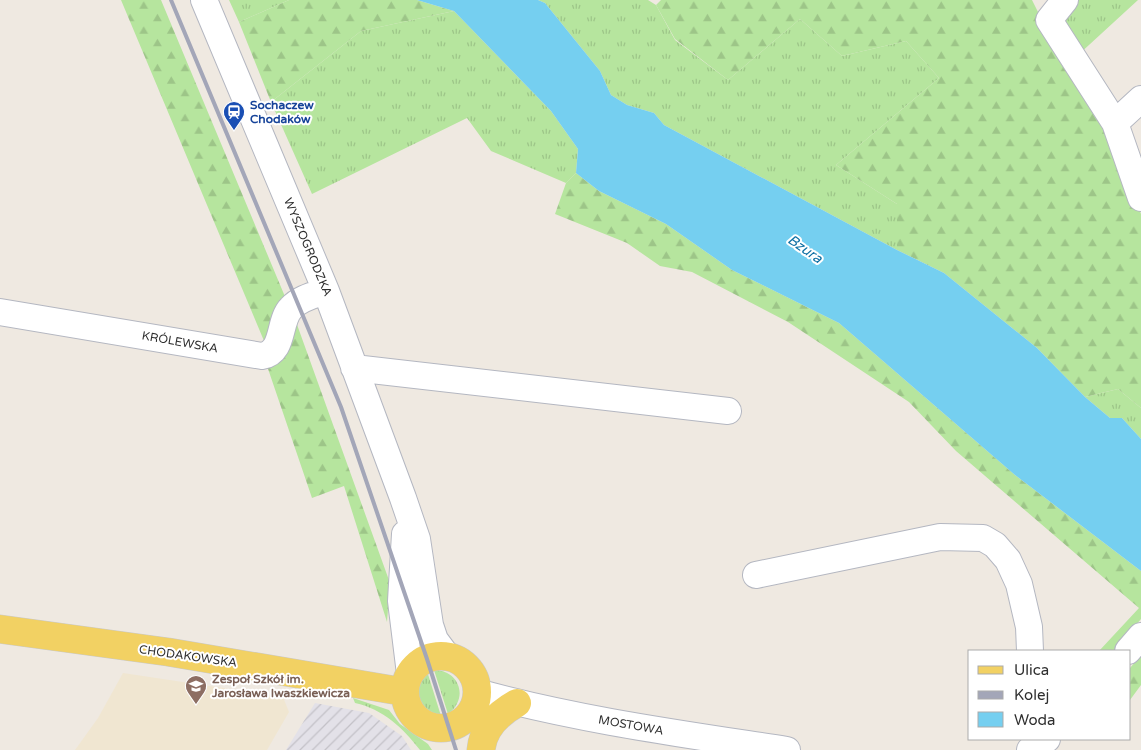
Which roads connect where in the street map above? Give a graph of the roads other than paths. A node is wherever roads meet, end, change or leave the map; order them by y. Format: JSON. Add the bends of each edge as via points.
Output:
{"nodes":[{"id":1,"x":204,"y":0,"type":"edge"},
{"id":2,"x":1051,"y":7,"type":"edge"},
{"id":3,"x":1141,"y":99,"type":"edge"},
{"id":4,"x":1115,"y":123,"type":"junction"},
{"id":5,"x":1141,"y":198,"type":"edge"},
{"id":6,"x":326,"y":290,"type":"junction"},
{"id":7,"x":0,"y":312,"type":"edge"},
{"id":8,"x":354,"y":368,"type":"junction"},
{"id":9,"x":728,"y":411,"type":"dead end"},
{"id":10,"x":403,"y":498,"type":"junction"},
{"id":11,"x":756,"y":575,"type":"dead end"},
{"id":12,"x":0,"y":629,"type":"edge"},
{"id":13,"x":1141,"y":636,"type":"edge"},
{"id":14,"x":1030,"y":650,"type":"edge"},
{"id":15,"x":1129,"y":650,"type":"edge"},
{"id":16,"x":447,"y":656,"type":"junction"},
{"id":17,"x":408,"y":683,"type":"junction"},
{"id":18,"x":478,"y":692,"type":"junction"},
{"id":19,"x":517,"y":703,"type":"junction"},
{"id":20,"x":462,"y":722,"type":"junction"},
{"id":21,"x":438,"y":739,"type":"edge"},
{"id":22,"x":1045,"y":740,"type":"edge"},
{"id":23,"x":473,"y":750,"type":"edge"},
{"id":24,"x":481,"y":750,"type":"edge"},
{"id":25,"x":787,"y":750,"type":"edge"},
{"id":26,"x":1030,"y":750,"type":"edge"}],
"edges":[{"from":1,"to":6,"type":"street","name":"WYSZOGRODZKA"},
{"from":2,"to":4,"type":"street"},
{"from":3,"to":4,"type":"street"},
{"from":4,"to":5,"type":"street"},
{"from":6,"to":7,"type":"street","name":"KRÓLEWSKA","via":[[291,307],[284,316],[277,344],[268,355],[262,356]]},
{"from":6,"to":8,"type":"street","name":"WYSZOGRODZKA"},
{"from":8,"to":9,"type":"street"},
{"from":8,"to":10,"type":"street","name":"WYSZOGRODZKA"},
{"from":10,"to":16,"type":"street","name":"WYSZOGRODZKA","via":[[417,539],[430,625],[435,640]]},
{"from":10,"to":17,"type":"street","name":"WYSZOGRODZKA","via":[[405,535],[401,602]]},
{"from":11,"to":14,"type":"street","via":[[940,537],[983,538],[995,545],[1008,560],[1019,584],[1029,626]]},
{"from":12,"to":17,"type":"main road","name":"CHODAKOWSKA"},
{"from":13,"to":15,"type":"street"},
{"from":16,"to":17,"type":"main road","via":[[427,659]]},
{"from":16,"to":18,"type":"main road","via":[[465,665],[472,673]]},
{"from":17,"to":21,"type":"main road","via":[[408,706],[416,719]]},
{"from":18,"to":19,"type":"street","name":"MOSTOWA"},
{"from":18,"to":20,"type":"main road","via":[[475,706]]},
{"from":19,"to":24,"type":"main road","via":[[494,720],[486,732]]},
{"from":19,"to":25,"type":"street","name":"MOSTOWA","via":[[640,727]]},
{"from":20,"to":21,"type":"main road","via":[[448,728]]},
{"from":20,"to":23,"type":"main road"},
{"from":22,"to":26,"type":"street"}]}
